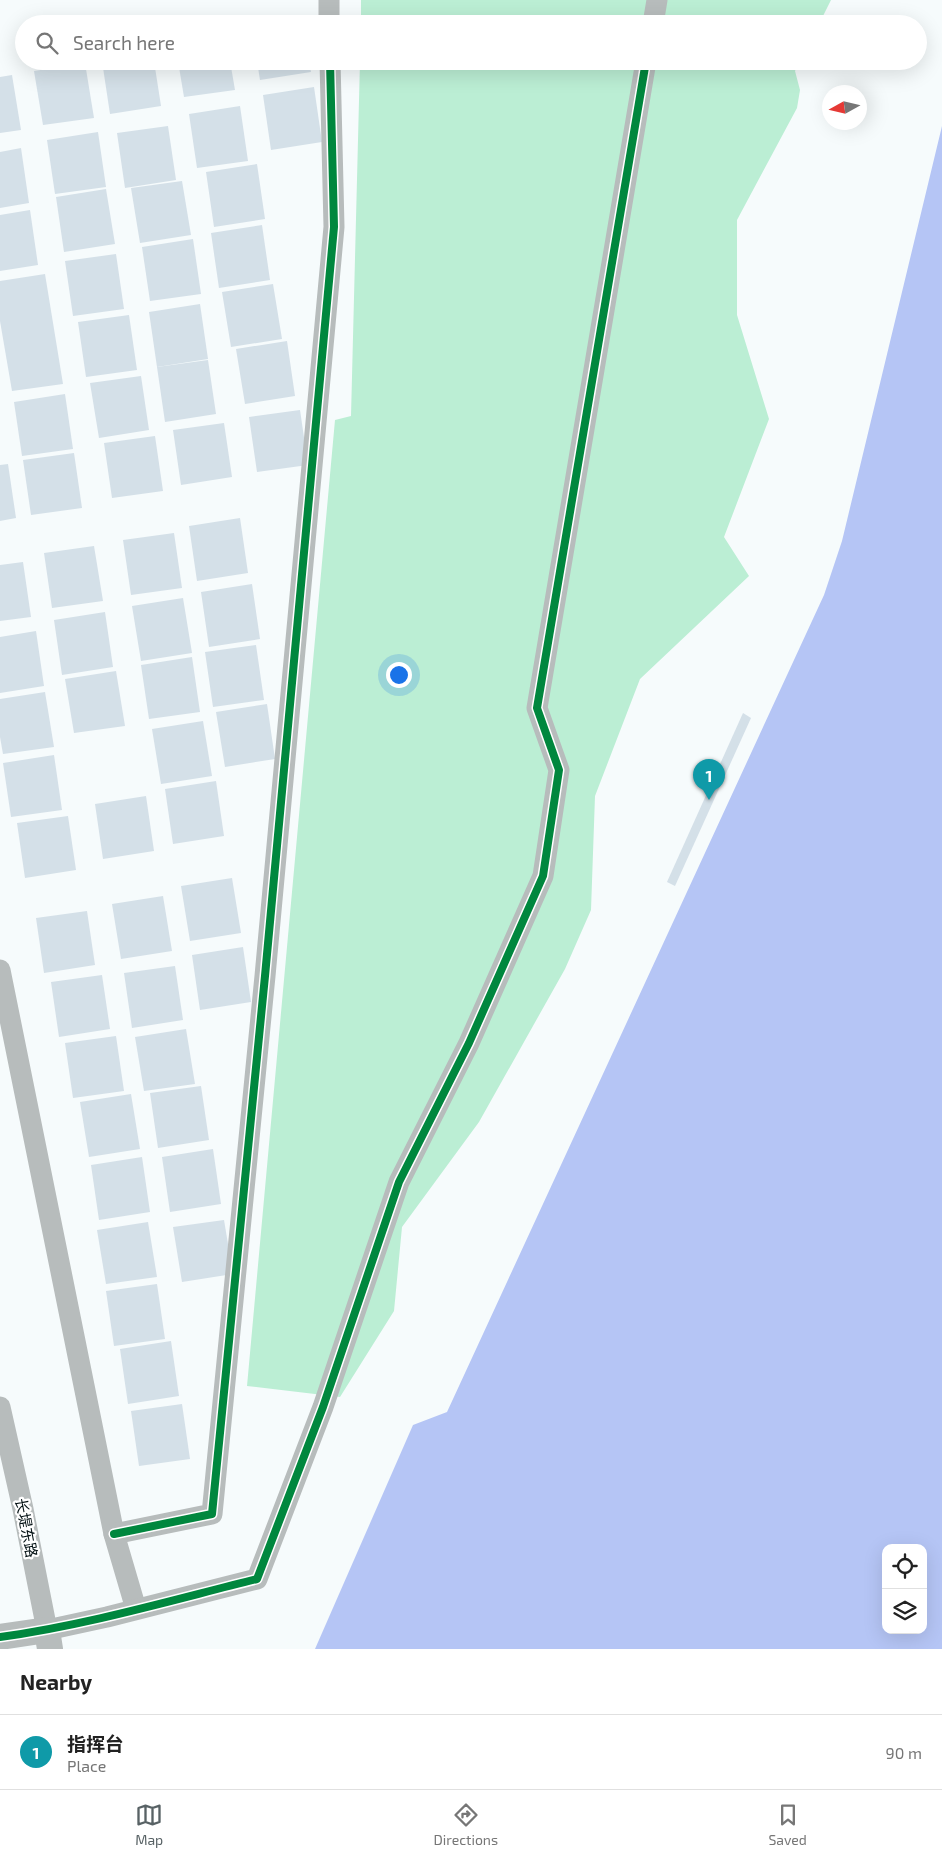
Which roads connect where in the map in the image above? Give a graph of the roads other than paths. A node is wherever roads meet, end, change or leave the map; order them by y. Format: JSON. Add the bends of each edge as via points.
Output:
{"nodes":[{"id":1,"x":329,"y":0,"type":"edge"},
{"id":2,"x":657,"y":0,"type":"edge"},
{"id":3,"x":329,"y":15,"type":"edge"},
{"id":4,"x":654,"y":15,"type":"edge"},
{"id":5,"x":330,"y":70,"type":"edge"},
{"id":6,"x":644,"y":70,"type":"edge"},
{"id":7,"x":0,"y":970,"type":"edge"},
{"id":8,"x":0,"y":1412,"type":"edge"},
{"id":9,"x":114,"y":1534,"type":"junction"},
{"id":10,"x":136,"y":1609,"type":"junction"},
{"id":11,"x":0,"y":1637,"type":"edge"},
{"id":12,"x":48,"y":1640,"type":"edge"}],
"edges":[{"from":1,"to":3,"type":"street"},
{"from":2,"to":4,"type":"street"},
{"from":5,"to":9,"type":"street","via":[[334,227],[212,1514]]},
{"from":6,"to":10,"type":"street","via":[[537,708],[560,770],[543,876],[469,1042],[399,1182],[323,1407],[257,1579]]},
{"from":7,"to":9,"type":"street"},
{"from":8,"to":12,"type":"street","name":"长堤东路","via":[[23,1509]]},
{"from":9,"to":10,"type":"street"},
{"from":10,"to":12,"type":"street"},
{"from":11,"to":12,"type":"street"}]}
